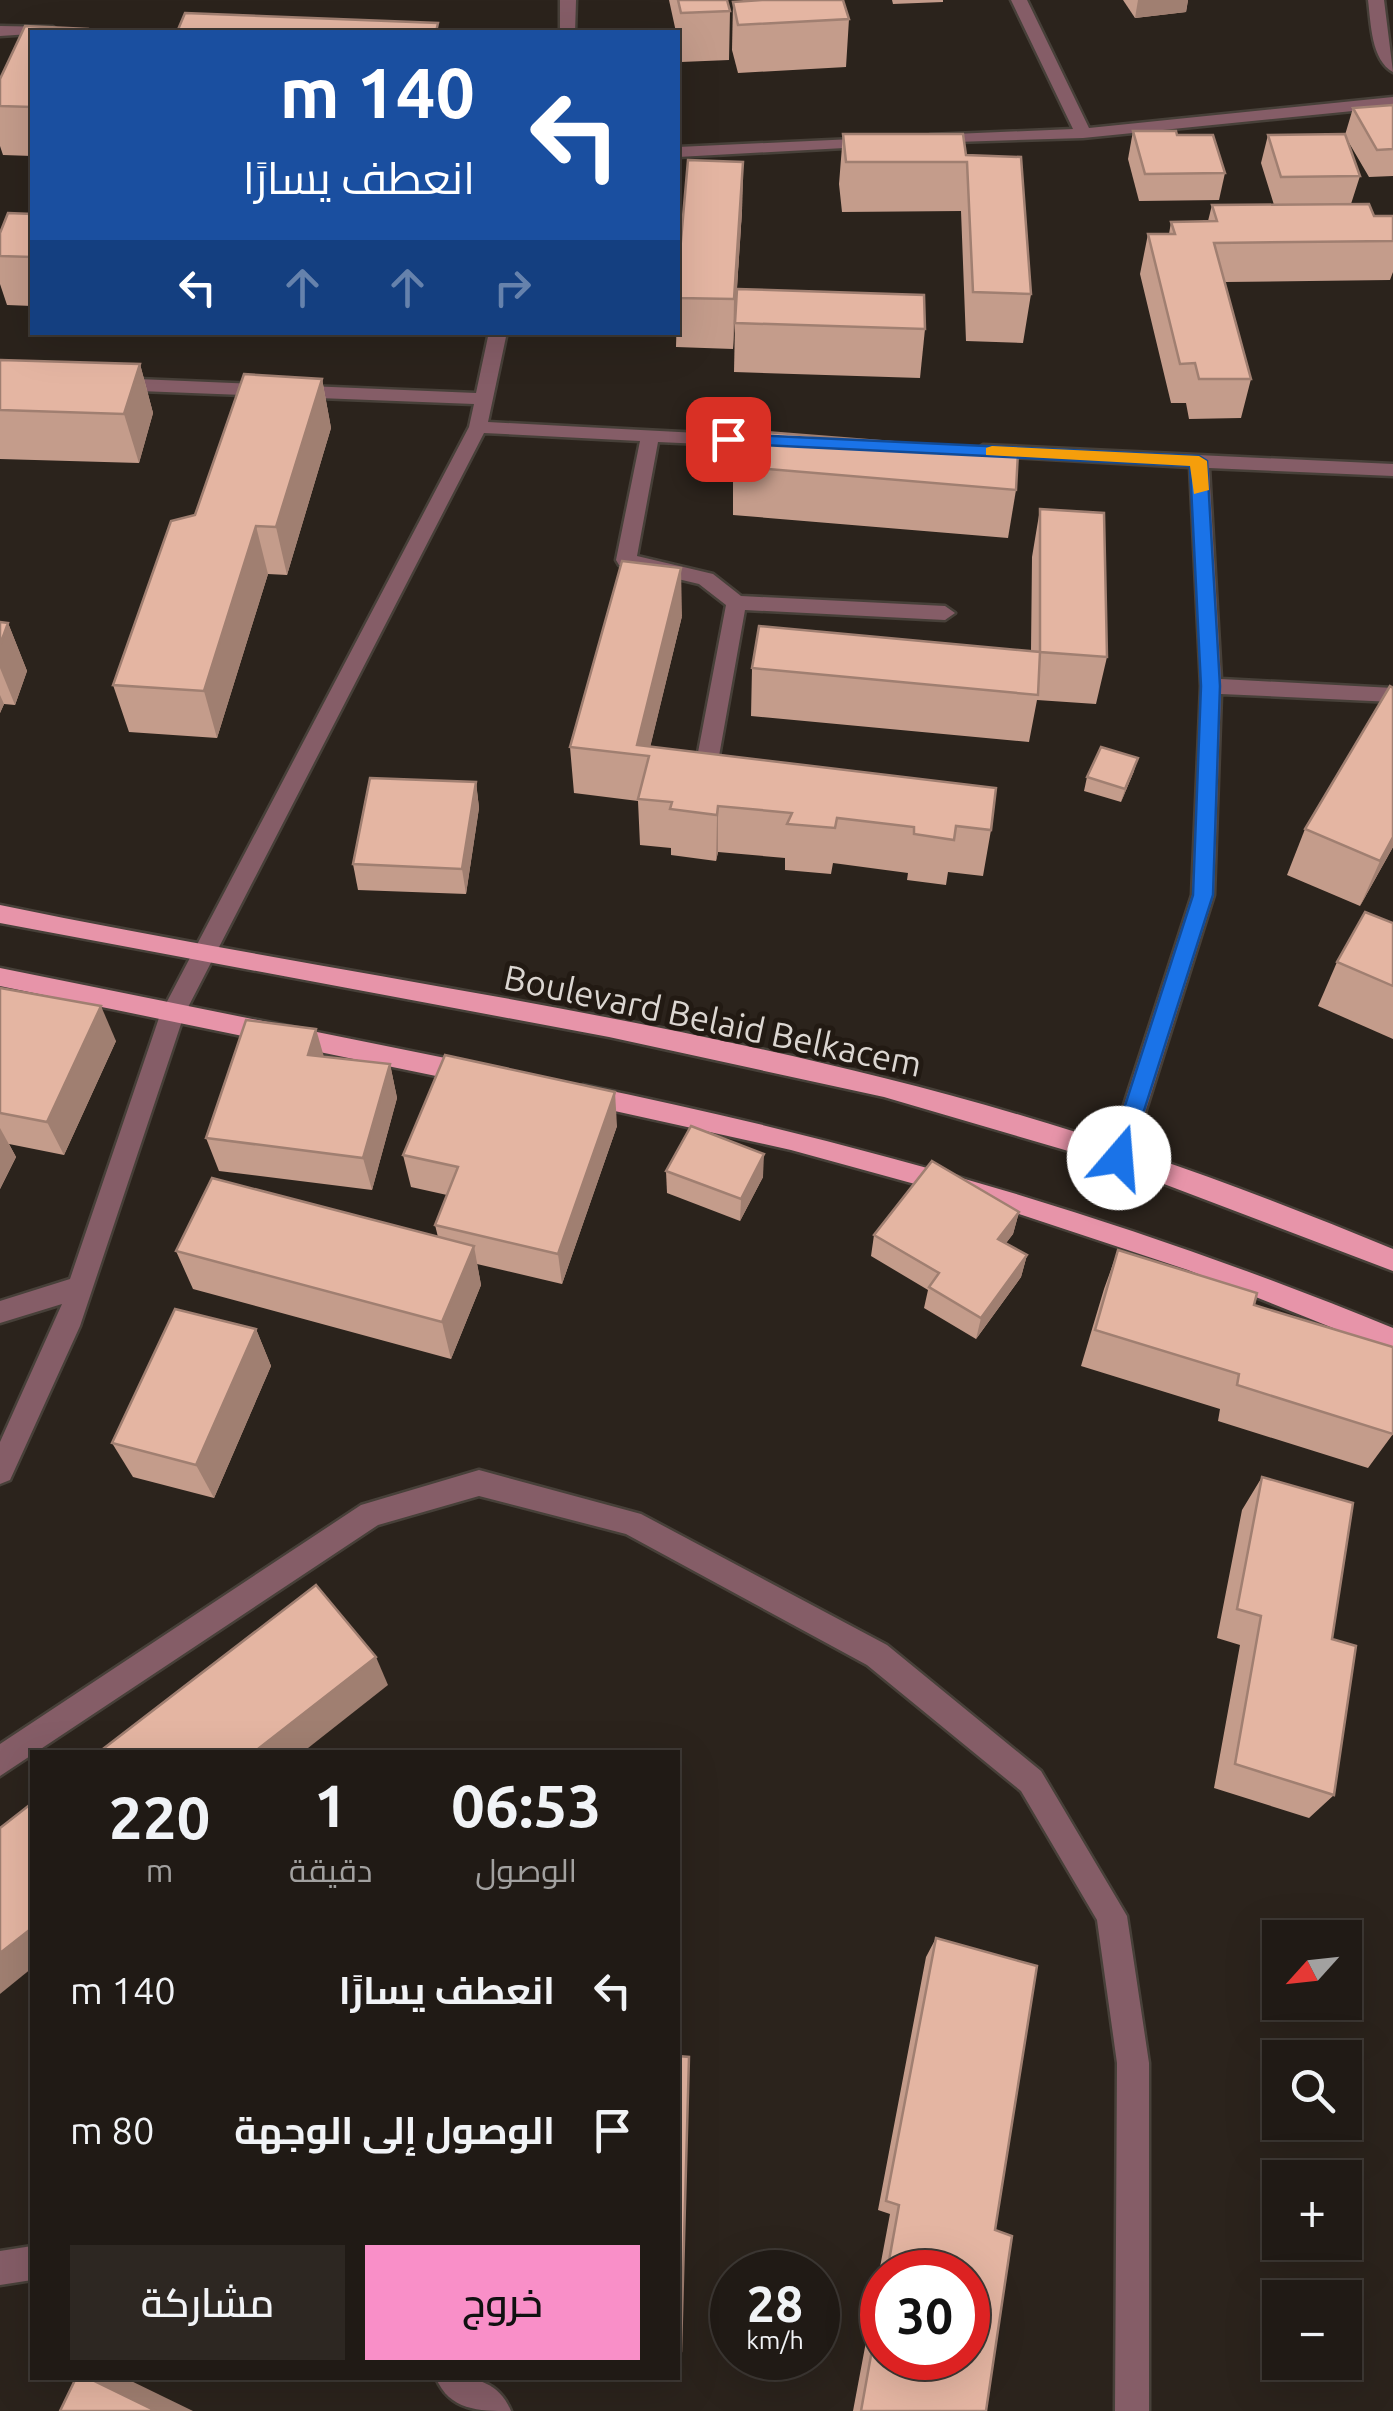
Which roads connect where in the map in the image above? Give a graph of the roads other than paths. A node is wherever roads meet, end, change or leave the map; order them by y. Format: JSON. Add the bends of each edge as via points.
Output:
{"nodes":[{"id":1,"x":568,"y":0,"type":"edge"},
{"id":2,"x":1020,"y":0,"type":"edge"},
{"id":3,"x":1376,"y":0,"type":"edge"},
{"id":4,"x":568,"y":30,"type":"edge"},
{"id":5,"x":0,"y":31,"type":"edge"},
{"id":6,"x":30,"y":32,"type":"edge"},
{"id":7,"x":1393,"y":68,"type":"edge"},
{"id":8,"x":1393,"y":102,"type":"edge"},
{"id":9,"x":1082,"y":132,"type":"junction"},
{"id":10,"x":909,"y":141,"type":"edge"},
{"id":11,"x":890,"y":142,"type":"edge"},
{"id":12,"x":680,"y":152,"type":"edge"},
{"id":13,"x":497,"y":335,"type":"edge"},
{"id":14,"x":101,"y":384,"type":"edge"},
{"id":15,"x":484,"y":398,"type":"junction"},
{"id":16,"x":478,"y":428,"type":"junction"},
{"id":17,"x":650,"y":435,"type":"junction"},
{"id":18,"x":787,"y":442,"type":"edge"},
{"id":19,"x":964,"y":450,"type":"edge"},
{"id":20,"x":1199,"y":461,"type":"junction"},
{"id":21,"x":1393,"y":470,"type":"edge"},
{"id":22,"x":736,"y":602,"type":"junction"},
{"id":23,"x":946,"y":613,"type":"dead end"},
{"id":24,"x":1211,"y":686,"type":"junction"},
{"id":25,"x":1393,"y":695,"type":"edge"},
{"id":26,"x":744,"y":767,"type":"edge"},
{"id":27,"x":0,"y":914,"type":"edge"},
{"id":28,"x":200,"y":958,"type":"junction"},
{"id":29,"x":0,"y":978,"type":"edge"},
{"id":30,"x":172,"y":1015,"type":"junction"},
{"id":31,"x":494,"y":1077,"type":"edge"},
{"id":32,"x":550,"y":1088,"type":"edge"},
{"id":33,"x":1119,"y":1158,"type":"junction"},
{"id":34,"x":1393,"y":1260,"type":"edge"},
{"id":35,"x":78,"y":1288,"type":"junction"},
{"id":36,"x":0,"y":1312,"type":"edge"},
{"id":37,"x":1393,"y":1340,"type":"edge"},
{"id":38,"x":0,"y":1471,"type":"edge"},
{"id":39,"x":0,"y":1760,"type":"edge"},
{"id":40,"x":30,"y":2263,"type":"edge"},
{"id":41,"x":0,"y":2268,"type":"edge"},
{"id":42,"x":455,"y":2380,"type":"edge"},
{"id":43,"x":494,"y":2411,"type":"edge"},
{"id":44,"x":1132,"y":2411,"type":"edge"}],
"edges":[{"from":1,"to":4,"type":"street"},
{"from":2,"to":9,"type":"street"},
{"from":3,"to":7,"type":"street"},
{"from":5,"to":6,"type":"street"},
{"from":8,"to":9,"type":"street"},
{"from":9,"to":10,"type":"street"},
{"from":11,"to":12,"type":"street"},
{"from":13,"to":15,"type":"street"},
{"from":14,"to":15,"type":"street"},
{"from":15,"to":16,"type":"street"},
{"from":16,"to":17,"type":"street"},
{"from":16,"to":28,"type":"street"},
{"from":17,"to":18,"type":"street"},
{"from":17,"to":22,"type":"street","via":[[626,560],[706,578]]},
{"from":19,"to":20,"type":"street"},
{"from":20,"to":21,"type":"street"},
{"from":20,"to":24,"type":"street"},
{"from":22,"to":23,"type":"street"},
{"from":22,"to":26,"type":"street","via":[[706,763]]},
{"from":24,"to":25,"type":"street"},
{"from":24,"to":33,"type":"street","via":[[1203,895]]},
{"from":27,"to":28,"type":"main road","name":"Boulevard Belaid Belkacem"},
{"from":28,"to":30,"type":"street"},
{"from":28,"to":33,"type":"main road","name":"Boulevard Belaid Belkacem","via":[[812,1070]]},
{"from":29,"to":30,"type":"main road"},
{"from":30,"to":31,"type":"main road"},
{"from":30,"to":35,"type":"street"},
{"from":32,"to":37,"type":"main road","via":[[902,1166],[1094,1222]]},
{"from":33,"to":34,"type":"main road","name":"Boulevard Belaid Belkacem"},
{"from":35,"to":36,"type":"street"},
{"from":35,"to":38,"type":"street"},
{"from":39,"to":44,"type":"street","via":[[371,1514],[479,1482],[631,1524],[877,1655],[1031,1781],[1112,1916],[1134,2063]]},
{"from":40,"to":41,"type":"street"},
{"from":42,"to":43,"type":"street"}]}
